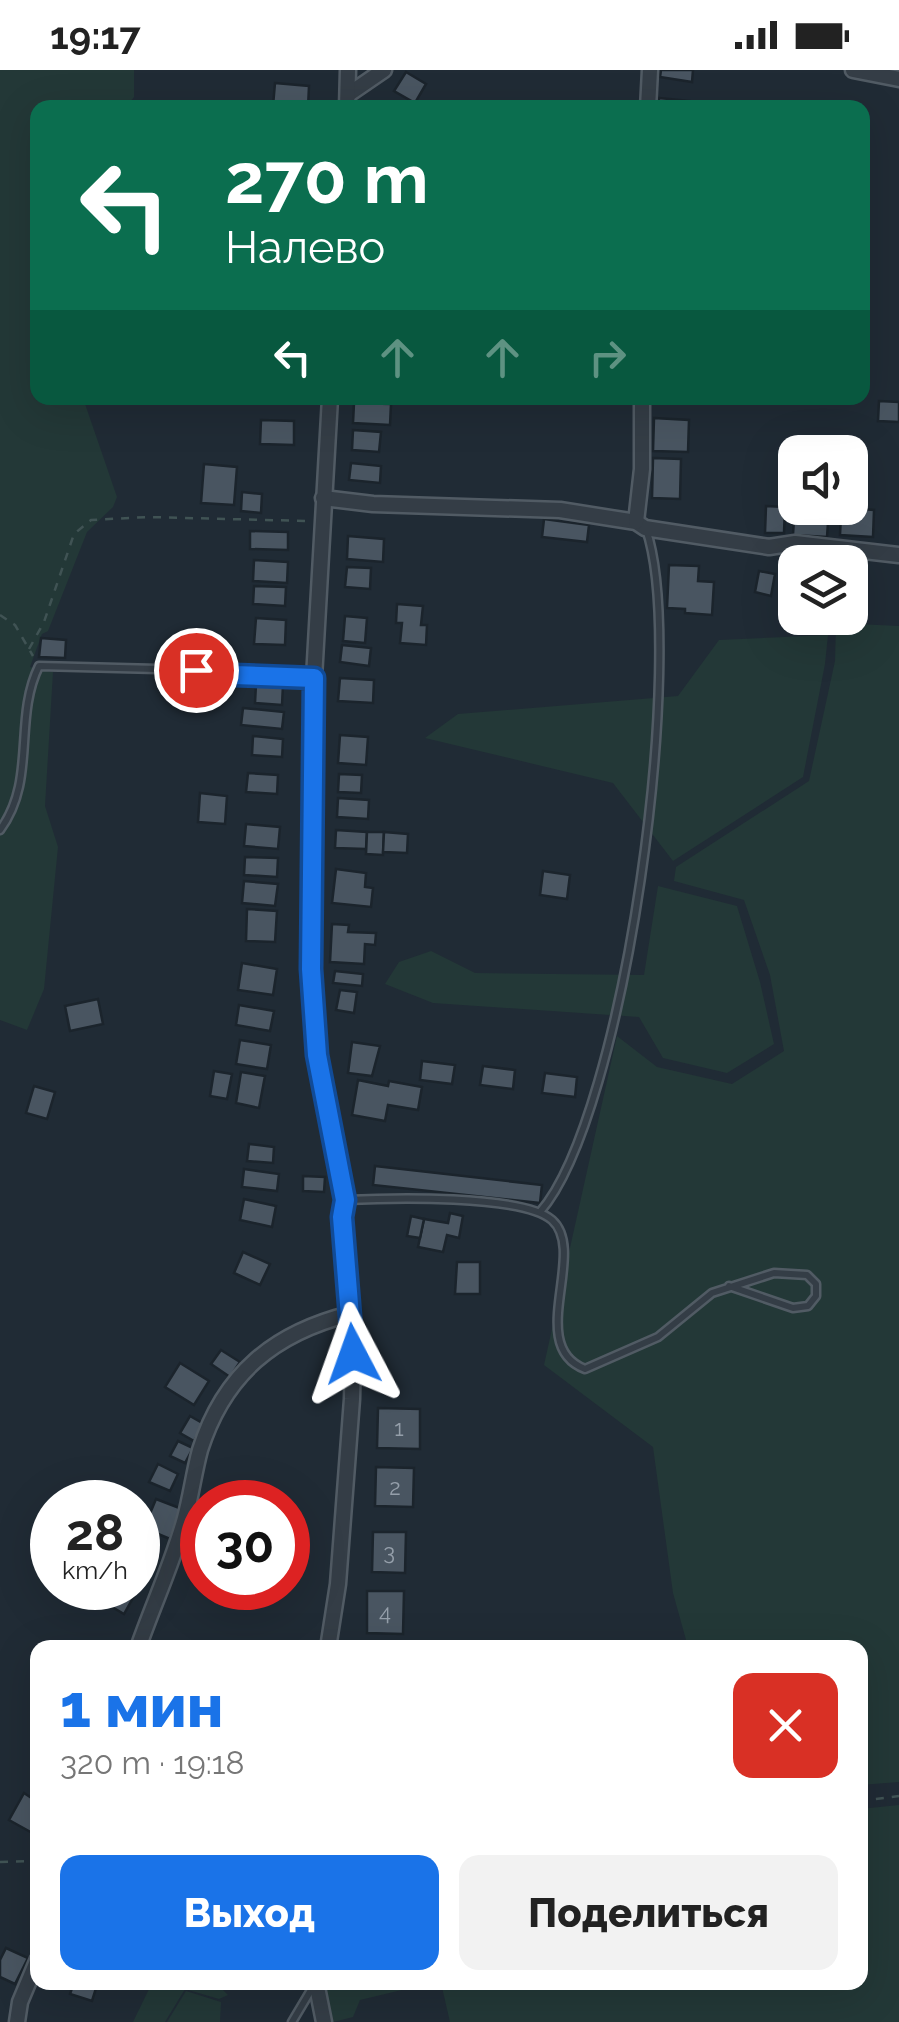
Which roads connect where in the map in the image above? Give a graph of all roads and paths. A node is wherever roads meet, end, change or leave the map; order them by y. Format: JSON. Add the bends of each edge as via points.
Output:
{"nodes":[{"id":1,"x":348,"y":70,"type":"edge"},
{"id":2,"x":384,"y":70,"type":"edge"},
{"id":3,"x":650,"y":70,"type":"edge"},
{"id":4,"x":853,"y":70,"type":"edge"},
{"id":5,"x":899,"y":80,"type":"edge"},
{"id":6,"x":348,"y":100,"type":"edge"},
{"id":7,"x":349,"y":100,"type":"edge"},
{"id":8,"x":648,"y":100,"type":"edge"},
{"id":9,"x":330,"y":405,"type":"edge"},
{"id":10,"x":642,"y":405,"type":"edge"},
{"id":11,"x":323,"y":498,"type":"junction"},
{"id":12,"x":322,"y":522,"type":"junction"},
{"id":13,"x":641,"y":525,"type":"junction"},
{"id":14,"x":899,"y":555,"type":"edge"},
{"id":15,"x":0,"y":615,"type":"edge"},
{"id":16,"x":29,"y":649,"type":"junction"},
{"id":17,"x":38,"y":666,"type":"junction"},
{"id":18,"x":314,"y":678,"type":"junction"},
{"id":19,"x":0,"y":830,"type":"edge"},
{"id":20,"x":345,"y":1200,"type":"junction"},
{"id":21,"x":540,"y":1212,"type":"junction"},
{"id":22,"x":729,"y":1286,"type":"junction"},
{"id":23,"x":350,"y":1314,"type":"junction"},
{"id":24,"x":141,"y":1640,"type":"edge"},
{"id":25,"x":329,"y":1640,"type":"edge"},
{"id":26,"x":899,"y":1796,"type":"edge"},
{"id":27,"x":868,"y":1799,"type":"edge"},
{"id":28,"x":30,"y":1861,"type":"edge"},
{"id":29,"x":0,"y":1862,"type":"edge"},
{"id":30,"x":30,"y":1978,"type":"edge"},
{"id":31,"x":311,"y":1990,"type":"edge"},
{"id":32,"x":318,"y":1990,"type":"edge"},
{"id":33,"x":17,"y":2022,"type":"edge"},
{"id":34,"x":292,"y":2022,"type":"edge"},
{"id":35,"x":324,"y":2022,"type":"edge"}],
"edges":[{"from":1,"to":6,"type":"street"},
{"from":2,"to":7,"type":"street"},
{"from":3,"to":8,"type":"street"},
{"from":4,"to":5,"type":"street"},
{"from":9,"to":11,"type":"street"},
{"from":10,"to":13,"type":"street"},
{"from":11,"to":12,"type":"street"},
{"from":11,"to":13,"type":"street","via":[[560,510]]},
{"from":12,"to":16,"type":"path","via":[[91,520],[74,534]]},
{"from":12,"to":18,"type":"street"},
{"from":13,"to":14,"type":"street","via":[[768,547],[795,543]]},
{"from":13,"to":21,"type":"lane","via":[[654,567],[658,670],[642,870],[600,1076],[574,1153]]},
{"from":15,"to":16,"type":"path"},
{"from":16,"to":17,"type":"path"},
{"from":17,"to":18,"type":"lane"},
{"from":17,"to":19,"type":"lane","via":[[20,793]]},
{"from":18,"to":20,"type":"street","via":[[311,969],[317,1055]]},
{"from":20,"to":21,"type":"lane","via":[[407,1196]]},
{"from":20,"to":23,"type":"street"},
{"from":21,"to":22,"type":"lane","via":[[562,1238],[557,1311],[561,1343],[575,1365],[591,1368],[658,1337],[712,1292]]},
{"from":22,"to":22,"type":"lane","via":[[774,1273],[807,1275],[816,1296],[794,1308]]},
{"from":23,"to":24,"type":"street","via":[[316,1322],[252,1360],[222,1398]]},
{"from":23,"to":25,"type":"street","via":[[350,1417]]},
{"from":26,"to":27,"type":"path"},
{"from":28,"to":29,"type":"path"},
{"from":30,"to":33,"type":"street"},
{"from":31,"to":34,"type":"lane"},
{"from":32,"to":35,"type":"street"}]}
